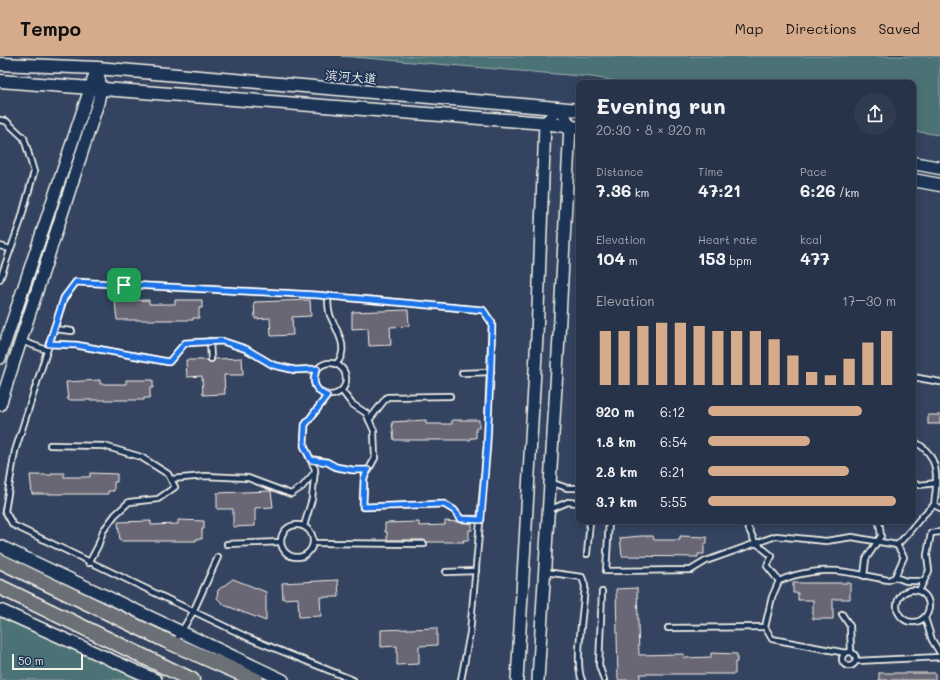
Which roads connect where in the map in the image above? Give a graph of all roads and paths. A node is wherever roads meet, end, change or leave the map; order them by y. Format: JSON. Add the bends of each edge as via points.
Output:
{"nodes":[{"id":1,"x":0,"y":64,"type":"edge"},
{"id":2,"x":97,"y":68,"type":"junction"},
{"id":3,"x":0,"y":81,"type":"edge"},
{"id":4,"x":95,"y":88,"type":"junction"},
{"id":5,"x":560,"y":108,"type":"junction"},
{"id":6,"x":576,"y":110,"type":"edge"},
{"id":7,"x":0,"y":120,"type":"edge"},
{"id":8,"x":545,"y":123,"type":"junction"},
{"id":9,"x":575,"y":127,"type":"edge"},
{"id":10,"x":916,"y":164,"type":"edge"},
{"id":11,"x":940,"y":168,"type":"edge"},
{"id":12,"x":916,"y":181,"type":"edge"},
{"id":13,"x":940,"y":185,"type":"edge"},
{"id":14,"x":0,"y":246,"type":"edge"},
{"id":15,"x":10,"y":249,"type":"junction"},
{"id":16,"x":0,"y":261,"type":"edge"},
{"id":17,"x":5,"y":263,"type":"junction"},
{"id":18,"x":0,"y":279,"type":"edge"},
{"id":19,"x":328,"y":296,"type":"junction"},
{"id":20,"x":54,"y":329,"type":"junction"},
{"id":21,"x":72,"y":331,"type":"dead end"},
{"id":22,"x":21,"y":340,"type":"junction"},
{"id":23,"x":210,"y":342,"type":"junction"},
{"id":24,"x":49,"y":344,"type":"junction"},
{"id":25,"x":47,"y":350,"type":"junction"},
{"id":26,"x":0,"y":358,"type":"edge"},
{"id":27,"x":211,"y":359,"type":"dead end"},
{"id":28,"x":336,"y":364,"type":"junction"},
{"id":29,"x":317,"y":369,"type":"junction"},
{"id":30,"x":491,"y":372,"type":"junction"},
{"id":31,"x":462,"y":373,"type":"dead end"},
{"id":32,"x":916,"y":378,"type":"edge"},
{"id":33,"x":940,"y":382,"type":"edge"},
{"id":34,"x":342,"y":391,"type":"junction"},
{"id":35,"x":327,"y":396,"type":"junction"},
{"id":36,"x":450,"y":396,"type":"dead end"},
{"id":37,"x":0,"y":405,"type":"edge"},
{"id":38,"x":368,"y":420,"type":"junction"},
{"id":39,"x":916,"y":442,"type":"edge"},
{"id":40,"x":50,"y":445,"type":"dead end"},
{"id":41,"x":311,"y":460,"type":"junction"},
{"id":42,"x":368,"y":470,"type":"junction"},
{"id":43,"x":315,"y":472,"type":"junction"},
{"id":44,"x":171,"y":480,"type":"junction"},
{"id":45,"x":550,"y":482,"type":"junction"},
{"id":46,"x":936,"y":483,"type":"junction"},
{"id":47,"x":916,"y":484,"type":"edge"},
{"id":48,"x":576,"y":488,"type":"edge"},
{"id":49,"x":576,"y":503,"type":"edge"},
{"id":50,"x":934,"y":506,"type":"junction"},
{"id":51,"x":940,"y":508,"type":"edge"},
{"id":52,"x":549,"y":510,"type":"junction"},
{"id":53,"x":481,"y":520,"type":"junction"},
{"id":54,"x":916,"y":522,"type":"edge"},
{"id":55,"x":590,"y":524,"type":"edge"},
{"id":56,"x":609,"y":524,"type":"edge"},
{"id":57,"x":747,"y":524,"type":"edge"},
{"id":58,"x":879,"y":524,"type":"edge"},
{"id":59,"x":915,"y":524,"type":"edge"},
{"id":60,"x":304,"y":526,"type":"junction"},
{"id":61,"x":940,"y":532,"type":"edge"},
{"id":62,"x":281,"y":542,"type":"junction"},
{"id":63,"x":756,"y":542,"type":"junction"},
{"id":64,"x":314,"y":543,"type":"junction"},
{"id":65,"x":878,"y":543,"type":"junction"},
{"id":66,"x":228,"y":544,"type":"dead end"},
{"id":67,"x":424,"y":544,"type":"dead end"},
{"id":68,"x":897,"y":545,"type":"junction"},
{"id":69,"x":0,"y":546,"type":"edge"},
{"id":70,"x":587,"y":554,"type":"dead end"},
{"id":71,"x":218,"y":557,"type":"dead end"},
{"id":72,"x":0,"y":562,"type":"edge"},
{"id":73,"x":89,"y":563,"type":"junction"},
{"id":74,"x":476,"y":571,"type":"junction"},
{"id":75,"x":446,"y":572,"type":"dead end"},
{"id":76,"x":545,"y":572,"type":"junction"},
{"id":77,"x":864,"y":576,"type":"junction"},
{"id":78,"x":895,"y":577,"type":"junction"},
{"id":79,"x":779,"y":581,"type":"junction"},
{"id":80,"x":924,"y":581,"type":"junction"},
{"id":81,"x":0,"y":587,"type":"edge"},
{"id":82,"x":919,"y":591,"type":"junction"},
{"id":83,"x":602,"y":592,"type":"dead end"},
{"id":84,"x":0,"y":610,"type":"edge"},
{"id":85,"x":193,"y":612,"type":"junction"},
{"id":86,"x":842,"y":614,"type":"dead end"},
{"id":87,"x":925,"y":618,"type":"junction"},
{"id":88,"x":765,"y":627,"type":"junction"},
{"id":89,"x":668,"y":628,"type":"dead end"},
{"id":90,"x":178,"y":638,"type":"junction"},
{"id":91,"x":849,"y":652,"type":"junction"},
{"id":92,"x":940,"y":653,"type":"edge"},
{"id":93,"x":940,"y":657,"type":"edge"},
{"id":94,"x":856,"y":661,"type":"junction"},
{"id":95,"x":156,"y":680,"type":"edge"},
{"id":96,"x":192,"y":680,"type":"edge"},
{"id":97,"x":256,"y":680,"type":"edge"},
{"id":98,"x":283,"y":680,"type":"edge"},
{"id":99,"x":353,"y":680,"type":"edge"},
{"id":100,"x":461,"y":680,"type":"edge"},
{"id":101,"x":517,"y":680,"type":"edge"},
{"id":102,"x":538,"y":680,"type":"edge"},
{"id":103,"x":582,"y":680,"type":"edge"},
{"id":104,"x":604,"y":680,"type":"edge"}],
"edges":[{"from":1,"to":2,"type":"main road","name":"滨河大道"},
{"from":2,"to":4,"type":"street"},
{"from":2,"to":5,"type":"main road","name":"滨河大道"},
{"from":3,"to":4,"type":"main road"},
{"from":4,"to":8,"type":"main road"},
{"from":4,"to":22,"type":"street","via":[[98,103]]},
{"from":4,"to":26,"type":"street"},
{"from":5,"to":6,"type":"main road","name":"滨河大道"},
{"from":5,"to":8,"type":"street"},
{"from":5,"to":9,"type":"street"},
{"from":7,"to":15,"type":"lane","via":[[6,121],[24,138],[34,172]]},
{"from":8,"to":9,"type":"main road"},
{"from":8,"to":101,"type":"street","via":[[537,336]]},
{"from":9,"to":45,"type":"street"},
{"from":10,"to":11,"type":"main road"},
{"from":12,"to":13,"type":"main road"},
{"from":14,"to":15,"type":"lane"},
{"from":15,"to":17,"type":"lane"},
{"from":16,"to":17,"type":"lane"},
{"from":17,"to":18,"type":"lane"},
{"from":19,"to":20,"type":"lane","via":[[76,282],[64,298]]},
{"from":19,"to":28,"type":"lane","via":[[329,313],[339,332],[343,349]]},
{"from":19,"to":30,"type":"lane","via":[[483,310],[492,323]]},
{"from":20,"to":21,"type":"lane"},
{"from":20,"to":24,"type":"lane"},
{"from":22,"to":25,"type":"lane"},
{"from":22,"to":37,"type":"street"},
{"from":23,"to":24,"type":"lane","via":[[185,343],[169,362],[76,345]]},
{"from":23,"to":27,"type":"lane"},
{"from":23,"to":29,"type":"lane","via":[[222,341],[246,349],[273,365],[295,370]]},
{"from":24,"to":25,"type":"lane"},
{"from":25,"to":73,"type":"lane","via":[[15,451],[5,511],[13,525]]},
{"from":28,"to":29,"type":"lane","via":[[326,363]]},
{"from":28,"to":34,"type":"lane","via":[[346,376]]},
{"from":29,"to":35,"type":"lane","via":[[314,385]]},
{"from":30,"to":31,"type":"lane"},
{"from":30,"to":53,"type":"lane"},
{"from":32,"to":33,"type":"lane"},
{"from":34,"to":35,"type":"lane"},
{"from":34,"to":38,"type":"lane","via":[[352,404],[366,414]]},
{"from":35,"to":41,"type":"lane","via":[[305,425],[304,446]]},
{"from":36,"to":38,"type":"lane","via":[[387,397]]},
{"from":38,"to":42,"type":"lane","via":[[374,431],[375,458]]},
{"from":39,"to":46,"type":"lane","via":[[923,446],[936,464]]},
{"from":40,"to":44,"type":"lane","via":[[104,446],[141,457],[168,474]]},
{"from":41,"to":42,"type":"lane","via":[[327,462],[342,468]]},
{"from":41,"to":43,"type":"lane"},
{"from":42,"to":53,"type":"lane","via":[[364,478],[363,507],[444,504],[454,510],[461,519]]},
{"from":43,"to":44,"type":"lane","via":[[302,487],[291,494],[248,478],[205,476]]},
{"from":43,"to":60,"type":"lane","via":[[312,499]]},
{"from":44,"to":73,"type":"lane","via":[[175,487],[158,499],[129,502],[115,515],[103,531]]},
{"from":45,"to":48,"type":"lane"},
{"from":45,"to":52,"type":"street"},
{"from":46,"to":47,"type":"lane"},
{"from":46,"to":50,"type":"lane"},
{"from":49,"to":52,"type":"lane","via":[[568,502]]},
{"from":50,"to":51,"type":"lane"},
{"from":50,"to":54,"type":"lane"},
{"from":52,"to":76,"type":"street"},
{"from":53,"to":74,"type":"lane"},
{"from":55,"to":70,"type":"lane"},
{"from":56,"to":63,"type":"lane","via":[[606,571],[691,570],[706,561]]},
{"from":57,"to":63,"type":"lane"},
{"from":58,"to":65,"type":"lane","via":[[881,536]]},
{"from":59,"to":68,"type":"lane"},
{"from":60,"to":62,"type":"lane","via":[[293,525],[288,528]]},
{"from":60,"to":64,"type":"lane","via":[[312,533]]},
{"from":61,"to":80,"type":"lane","via":[[931,533],[927,555],[929,571]]},
{"from":62,"to":64,"type":"lane","via":[[285,552],[294,558],[305,556]]},
{"from":62,"to":66,"type":"lane"},
{"from":63,"to":65,"type":"lane","via":[[776,536],[826,541],[852,537]]},
{"from":63,"to":79,"type":"lane","via":[[772,556],[767,566]]},
{"from":64,"to":67,"type":"lane"},
{"from":65,"to":68,"type":"lane"},
{"from":65,"to":77,"type":"lane","via":[[866,559]]},
{"from":68,"to":78,"type":"lane","via":[[904,557]]},
{"from":69,"to":90,"type":"street"},
{"from":71,"to":85,"type":"lane"},
{"from":72,"to":90,"type":"main road"},
{"from":73,"to":85,"type":"lane"},
{"from":74,"to":75,"type":"lane"},
{"from":74,"to":100,"type":"lane","via":[[470,633]]},
{"from":76,"to":102,"type":"street"},
{"from":76,"to":103,"type":"lane","via":[[582,577],[585,586],[580,654]]},
{"from":77,"to":78,"type":"lane","via":[[890,580]]},
{"from":77,"to":79,"type":"lane","via":[[846,572],[823,572],[795,574]]},
{"from":78,"to":80,"type":"lane","via":[[906,581]]},
{"from":79,"to":88,"type":"lane"},
{"from":80,"to":82,"type":"lane"},
{"from":81,"to":96,"type":"main road"},
{"from":82,"to":87,"type":"lane","via":[[929,603],[930,608]]},
{"from":82,"to":87,"type":"lane","via":[[909,590],[900,596],[896,607],[900,617],[910,623]]},
{"from":83,"to":104,"type":"lane","via":[[599,665]]},
{"from":84,"to":95,"type":"street"},
{"from":85,"to":90,"type":"lane"},
{"from":85,"to":99,"type":"lane","via":[[249,638]]},
{"from":86,"to":91,"type":"lane","via":[[850,626]]},
{"from":87,"to":92,"type":"lane","via":[[932,640]]},
{"from":88,"to":89,"type":"lane"},
{"from":88,"to":91,"type":"lane","via":[[772,639]]},
{"from":90,"to":97,"type":"main road"},
{"from":90,"to":98,"type":"street"},
{"from":91,"to":94,"type":"lane","via":[[856,656]]},
{"from":91,"to":94,"type":"lane","via":[[842,658],[845,664],[851,666]]},
{"from":93,"to":94,"type":"lane"}]}
